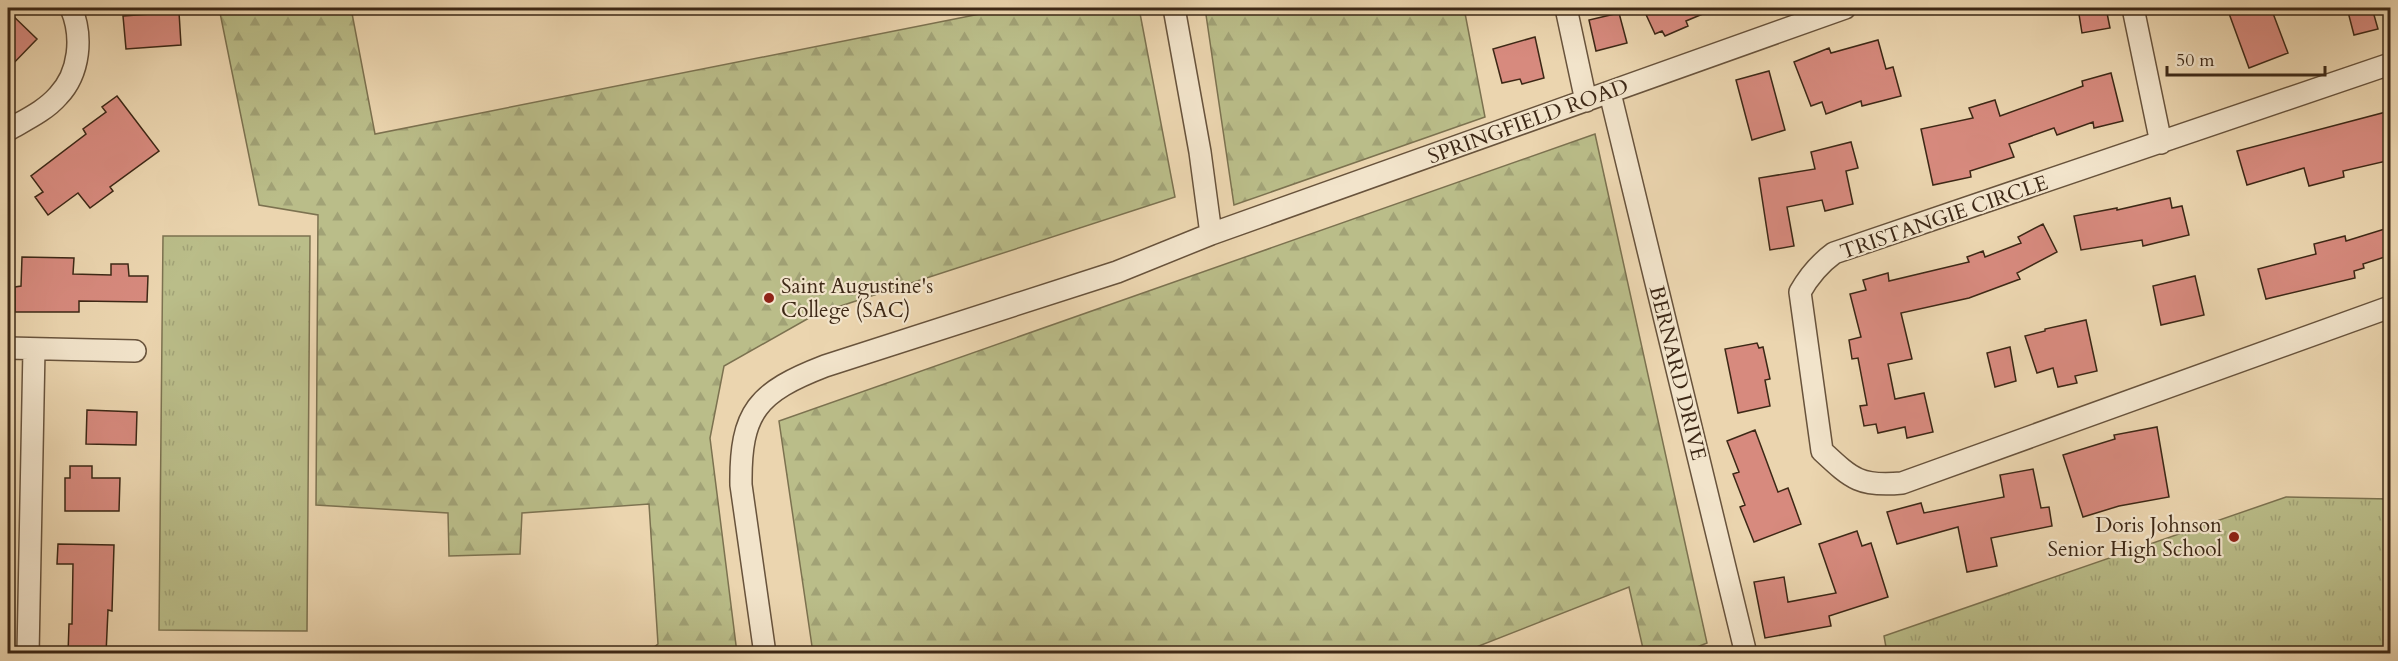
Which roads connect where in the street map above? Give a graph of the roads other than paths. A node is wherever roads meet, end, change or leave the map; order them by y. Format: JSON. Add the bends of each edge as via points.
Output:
{"nodes":[{"id":1,"x":71,"y":8,"type":"edge"},
{"id":2,"x":1174,"y":8,"type":"edge"},
{"id":3,"x":1566,"y":8,"type":"edge"},
{"id":4,"x":1845,"y":8,"type":"edge"},
{"id":5,"x":2133,"y":8,"type":"edge"},
{"id":6,"x":2391,"y":64,"type":"edge"},
{"id":7,"x":1610,"y":93,"type":"junction"},
{"id":8,"x":1586,"y":101,"type":"junction"},
{"id":9,"x":8,"y":130,"type":"edge"},
{"id":10,"x":2161,"y":143,"type":"junction"},
{"id":11,"x":1211,"y":234,"type":"junction"},
{"id":12,"x":2391,"y":307,"type":"edge"},
{"id":13,"x":8,"y":348,"type":"edge"},
{"id":14,"x":34,"y":349,"type":"junction"},
{"id":15,"x":135,"y":351,"type":"dead end"},
{"id":16,"x":28,"y":654,"type":"edge"},
{"id":17,"x":765,"y":654,"type":"edge"},
{"id":18,"x":1746,"y":654,"type":"edge"}],
"edges":[{"from":1,"to":9,"type":"street","via":[[78,42],[70,78],[53,101]]},
{"from":2,"to":11,"type":"street"},
{"from":3,"to":8,"type":"street"},
{"from":4,"to":7,"type":"street","name":"SPRINGFIELD ROAD"},
{"from":5,"to":10,"type":"street"},
{"from":6,"to":10,"type":"street","name":"TRISTANGIE CIRCLE"},
{"from":7,"to":8,"type":"street","name":"SPRINGFIELD ROAD"},
{"from":7,"to":18,"type":"street","name":"BERNARD DRIVE"},
{"from":8,"to":11,"type":"street","name":"SPRINGFIELD ROAD"},
{"from":10,"to":12,"type":"street","name":"TRISTANGIE CIRCLE","via":[[1834,253],[1820,264],[1800,292],[1822,451],[1856,479],[1877,486],[1902,483]]},
{"from":11,"to":17,"type":"street","name":"SPRINGFIELD ROAD","via":[[1117,272],[825,366],[772,390],[754,409],[741,459],[741,485]]},
{"from":13,"to":14,"type":"street"},
{"from":14,"to":15,"type":"street"},
{"from":14,"to":16,"type":"street"}]}
